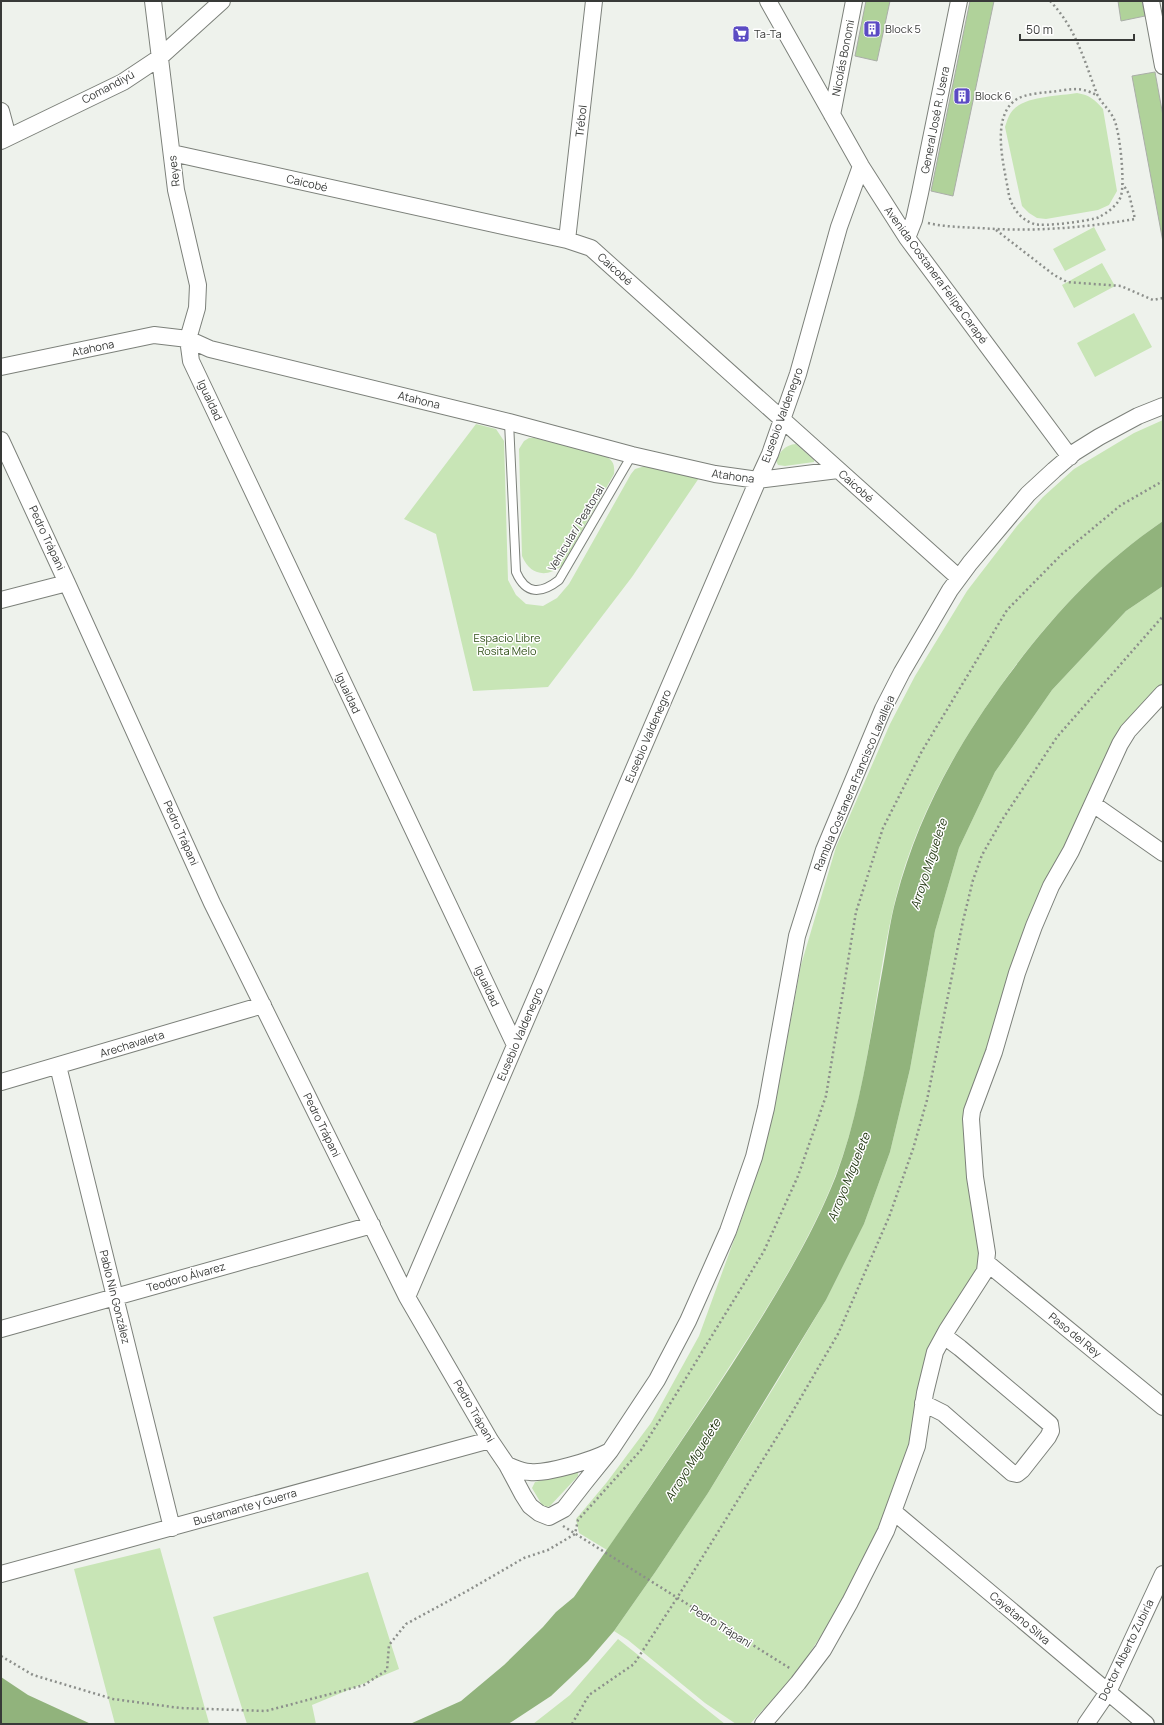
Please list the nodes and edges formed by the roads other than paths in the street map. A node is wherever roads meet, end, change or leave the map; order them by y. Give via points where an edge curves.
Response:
1 (153, 1) edge
2 (222, 1) edge
3 (594, 1) edge
4 (768, 1) edge
5 (854, 1) edge
6 (959, 1) edge
7 (1151, 1) edge
8 (159, 58) junction
9 (1163, 66) edge
10 (1, 111) edge
11 (832, 115) junction
12 (4, 139) edge
13 (172, 153) junction
14 (861, 166) junction
15 (907, 238) junction
16 (567, 240) junction
17 (188, 339) junction
18 (1, 367) edge
19 (1163, 406) edge
20 (782, 419) junction
21 (509, 422) junction
22 (1, 440) edge
23 (632, 455) junction
24 (1070, 457) junction
25 (838, 470) junction
26 (758, 480) junction
27 (959, 578) junction
28 (67, 583) junction
29 (1, 600) edge
30 (1163, 693) edge
31 (1093, 804) junction
32 (1163, 853) edge
33 (263, 1005) junction
34 (515, 1045) junction
35 (58, 1066) junction
36 (1, 1082) edge
37 (372, 1225) junction
38 (987, 1263) junction
39 (407, 1296) junction
40 (115, 1297) junction
41 (1, 1328) edge
42 (944, 1336) junction
43 (923, 1403) junction
44 (1163, 1407) edge
45 (490, 1440) junction
46 (610, 1451) junction
47 (507, 1464) junction
48 (894, 1512) junction
49 (549, 1517) joint
50 (172, 1528) junction
51 (1, 1574) edge
52 (1163, 1574) edge
53 (1108, 1692) junction
54 (763, 1724) edge
55 (1086, 1724) edge
56 (1146, 1724) edge

1 - 8 street, Reyes
2 - 8 street, Comandiyú
3 - 16 street, Trébol
4 - 11 street, Avenida Costanera Felipe Carapé
5 - 11 street, Nicolás Bonomi
6 - 15 street, General José R. Usera via 914,220
7 - 9 street
8 - 12 street, Comandiyú via 123,82
8 - 13 street, Reyes
10 - 12 street
11 - 14 street, Avenida Costanera Felipe Carapé
13 - 16 street, Caicobé
13 - 17 street, Reyes via 176,190 198,285 197,308
14 - 15 street, Avenida Costanera Felipe Carapé
14 - 20 street, Eusebio Valdenegro via 839,227 798,374
15 - 24 street, Avenida Costanera Felipe Carapé
16 - 20 street, Caicobé via 591,248
17 - 18 street, Atahona via 154,335
17 - 21 street, Atahona via 210,349
17 - 34 street, Igualdad via 191,361
19 - 24 street, Rambla Costanera Francisco Lavalleja via 1099,437
20 - 25 street, Caicobé
20 - 26 street, Eusebio Valdenegro
21 - 23 street, Atahona
21 - 23 lane, Vehicular/ Peatonal via 516,572 527,588 543,590 559,580
22 - 28 street, Pedro Trápani
23 - 26 street, Atahona via 715,474
24 - 27 street, Rambla Costanera Francisco Lavalleja via 1028,494
25 - 26 street, Atahona
25 - 27 street, Caicobé
26 - 34 street, Eusebio Valdenegro
27 - 46 street, Rambla Costanera Francisco Lavalleja via 902,672 883,709 824,850 796,936 760,1135 728,1231 688,1321 657,1380
28 - 29 street
28 - 33 street, Pedro Trápani via 212,904
30 - 31 street via 1128,731 1110,763
31 - 32 street
31 - 38 street via 1051,886 1034,926 994,1052 972,1111 975,1177
33 - 35 street, Arechavaleta
33 - 37 street, Pedro Trápani
34 - 39 street, Eusebio Valdenegro
35 - 36 street, Arechavaleta
35 - 40 street, Pablo Nin González
37 - 39 street, Pedro Trápani
37 - 40 street, Teodoro Álvarez
38 - 42 street via 985,1271
38 - 44 street, Paso del Rey
39 - 45 street, Pedro Trápani
40 - 41 street, Teodoro Álvarez
40 - 50 street, Pablo Nin González
42 - 43 street via 935,1352
42 - 43 street via 1050,1424 1051,1431 1022,1470 1017,1474 1012,1473 943,1413
43 - 48 street via 917,1446
45 - 47 street, Pedro Trápani
45 - 50 street, Bustamante y Guerra
46 - 47 street via 599,1457 532,1473
46 - 49 street, Rambla Costanera Francisco Lavalleja via 564,1509
47 - 49 street, Pedro Trápani via 530,1506
48 - 53 street, Cayetano Silva
48 - 54 street via 836,1629 802,1677
50 - 51 street, Bustamante y Guerra
52 - 53 street, Doctor Alberto Zubiría
53 - 55 street, Doctor Alberto Zubiría
53 - 56 street, Cayetano Silva

